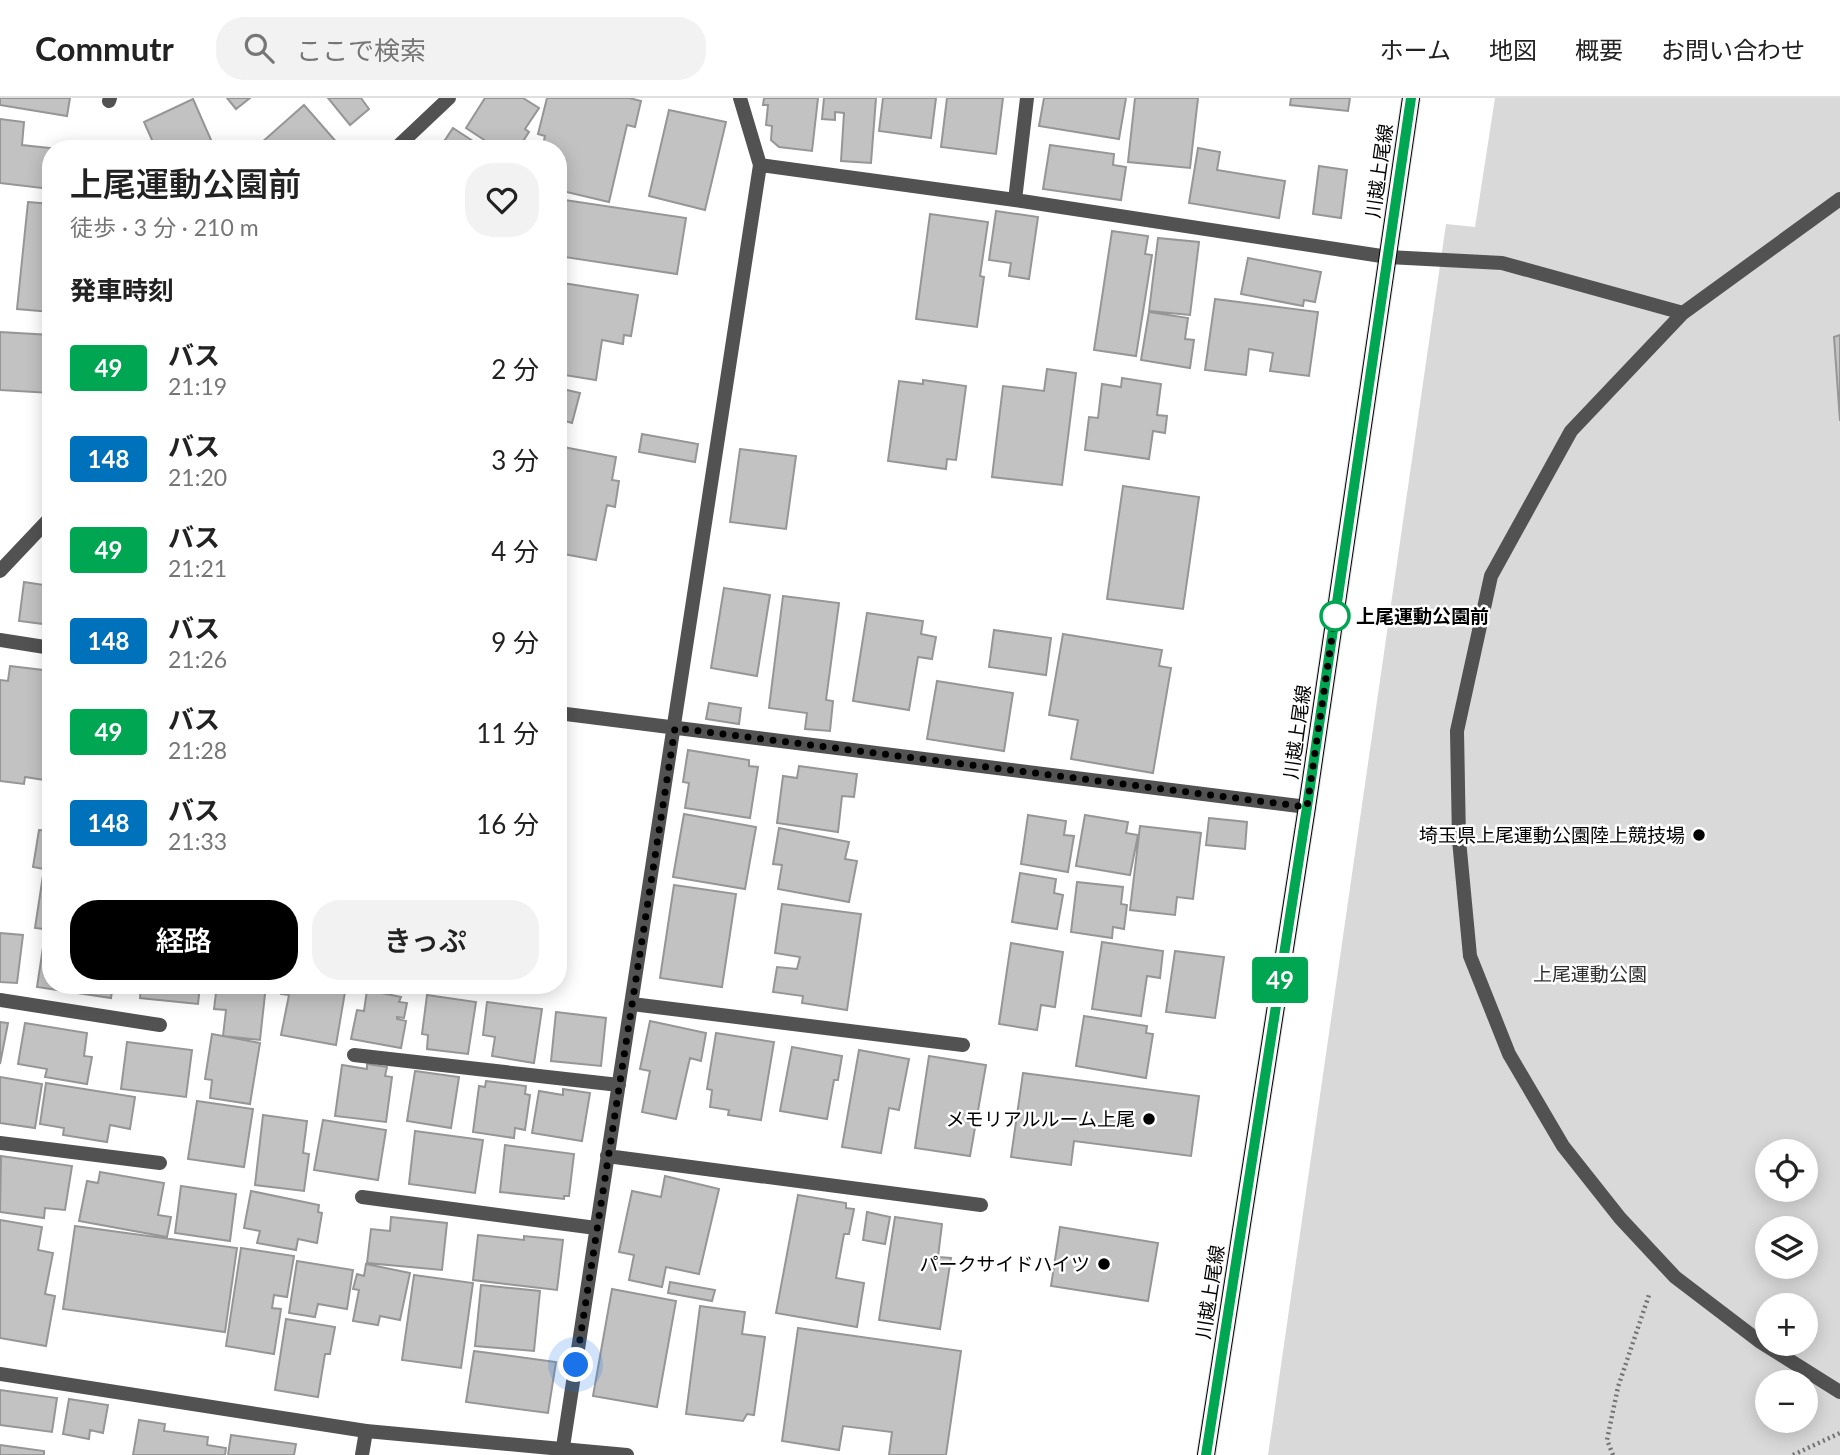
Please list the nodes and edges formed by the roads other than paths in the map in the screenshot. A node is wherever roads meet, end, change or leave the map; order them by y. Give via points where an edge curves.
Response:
1 (449, 98) edge
2 (740, 98) edge
3 (1027, 98) edge
4 (1411, 98) edge
5 (405, 140) edge
6 (760, 165) junction
7 (1840, 199) edge
8 (1015, 200) junction
9 (1388, 257) junction
10 (1683, 313) junction
11 (42, 527) edge
12 (0, 571) edge
13 (0, 640) edge
14 (42, 647) edge
15 (567, 714) edge
16 (675, 728) junction
17 (1307, 807) junction
18 (0, 1000) edge
19 (632, 1004) junction
20 (160, 1025) dead end
21 (963, 1045) dead end
22 (354, 1055) dead end
23 (619, 1085) junction
24 (0, 1143) edge
25 (607, 1156) junction
26 (160, 1163) dead end
27 (362, 1197) dead end
28 (981, 1205) dead end
29 (596, 1228) junction
30 (0, 1374) edge
31 (1840, 1392) edge
32 (366, 1431) junction
33 (563, 1447) junction
34 (362, 1455) edge
35 (627, 1455) edge
36 (1206, 1455) edge

1 - 5 street
2 - 6 street
3 - 8 street
4 - 9 main road, 川越上尾線
6 - 8 street
6 - 16 street
7 - 10 street
8 - 9 street
9 - 10 street via 1502,263
9 - 17 main road, 川越上尾線
10 - 31 street via 1571,431 1491,576 1457,731 1458,840 1470,956 1509,1054 1563,1146 1620,1218 1675,1277 1759,1341
11 - 12 street
13 - 14 street
15 - 16 street
16 - 17 street
16 - 19 street
17 - 36 main road, 川越上尾線
18 - 20 street
19 - 21 street
19 - 23 street
22 - 23 street
23 - 25 street
24 - 26 street
25 - 28 street
25 - 29 street
27 - 29 street
29 - 33 street
30 - 32 street
32 - 33 street
32 - 34 street
33 - 35 street

